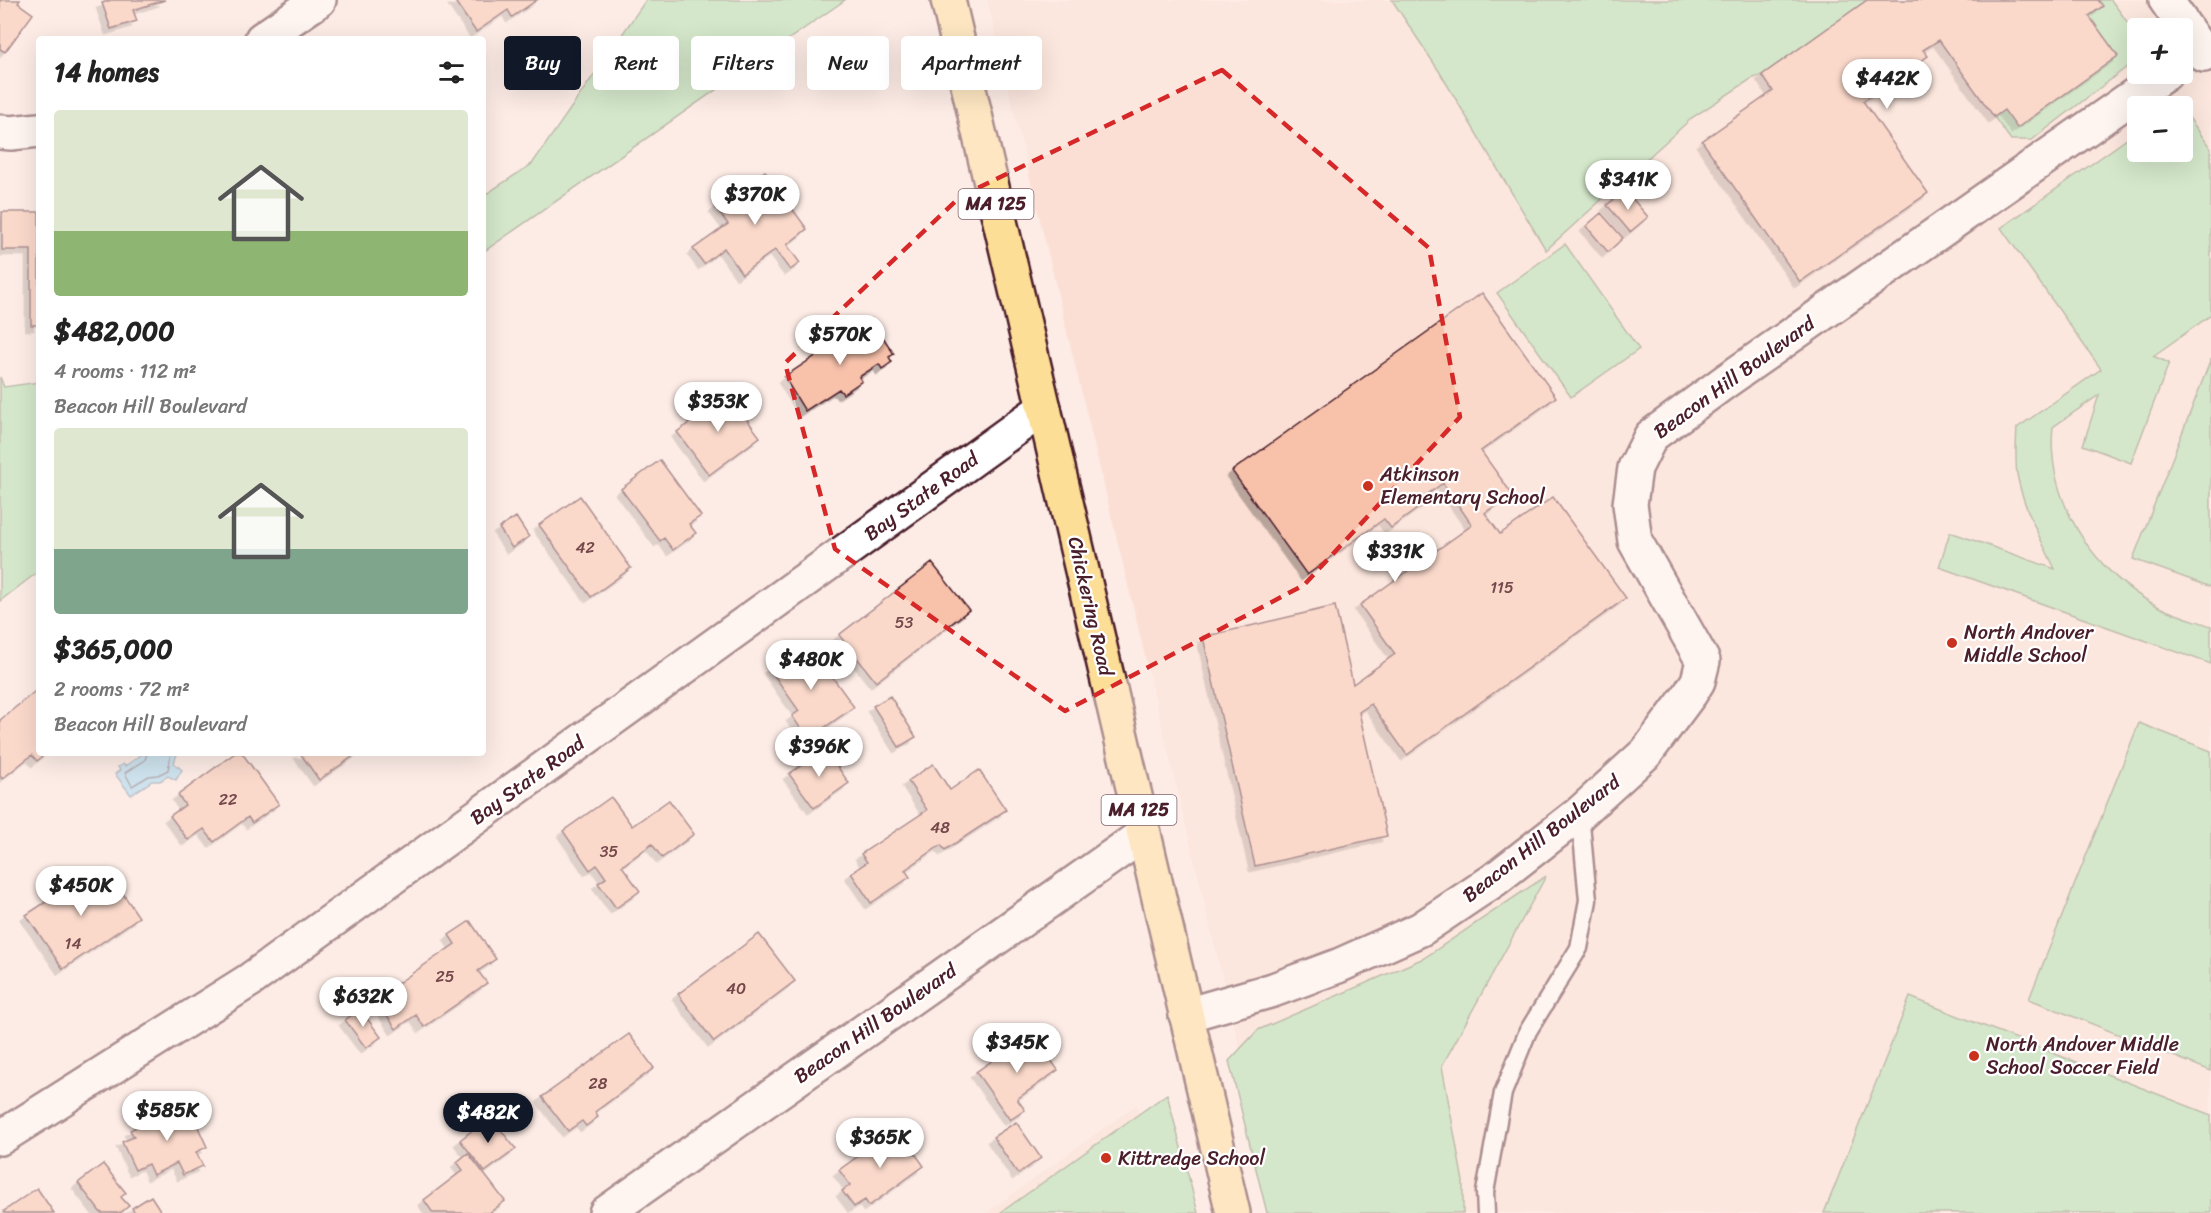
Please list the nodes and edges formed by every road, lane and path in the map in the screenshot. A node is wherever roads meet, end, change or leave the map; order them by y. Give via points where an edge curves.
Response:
1 (319, 0) edge
2 (948, 0) edge
3 (2166, 0) edge
4 (266, 36) edge
5 (2199, 57) edge
6 (2151, 84) edge
7 (36, 130) edge
8 (0, 132) edge
9 (1044, 408) junction
10 (1580, 813) junction
11 (1144, 834) junction
12 (1186, 1015) junction
13 (0, 1138) edge
14 (606, 1213) edge
15 (1233, 1213) edge
16 (1486, 1213) edge

1 - 4 street
2 - 9 main road, Chickering Road / MA 125
3 - 5 street
6 - 10 street, Beacon Hill Boulevard via 1651,436 1635,468 1630,504 1635,541 1703,661 1698,681 1646,753
7 - 8 street
9 - 11 main road, Chickering Road / MA 125
9 - 13 street, Bay State Road via 250,980
10 - 12 street, Beacon Hill Boulevard via 1494,880 1421,929 1273,990
10 - 16 lane via 1588,900 1579,948 1528,1031 1503,1093 1485,1192
11 - 12 main road, Chickering Road / MA 125
11 - 14 street, Beacon Hill Boulevard
12 - 15 main road, Chickering Road / MA 125

